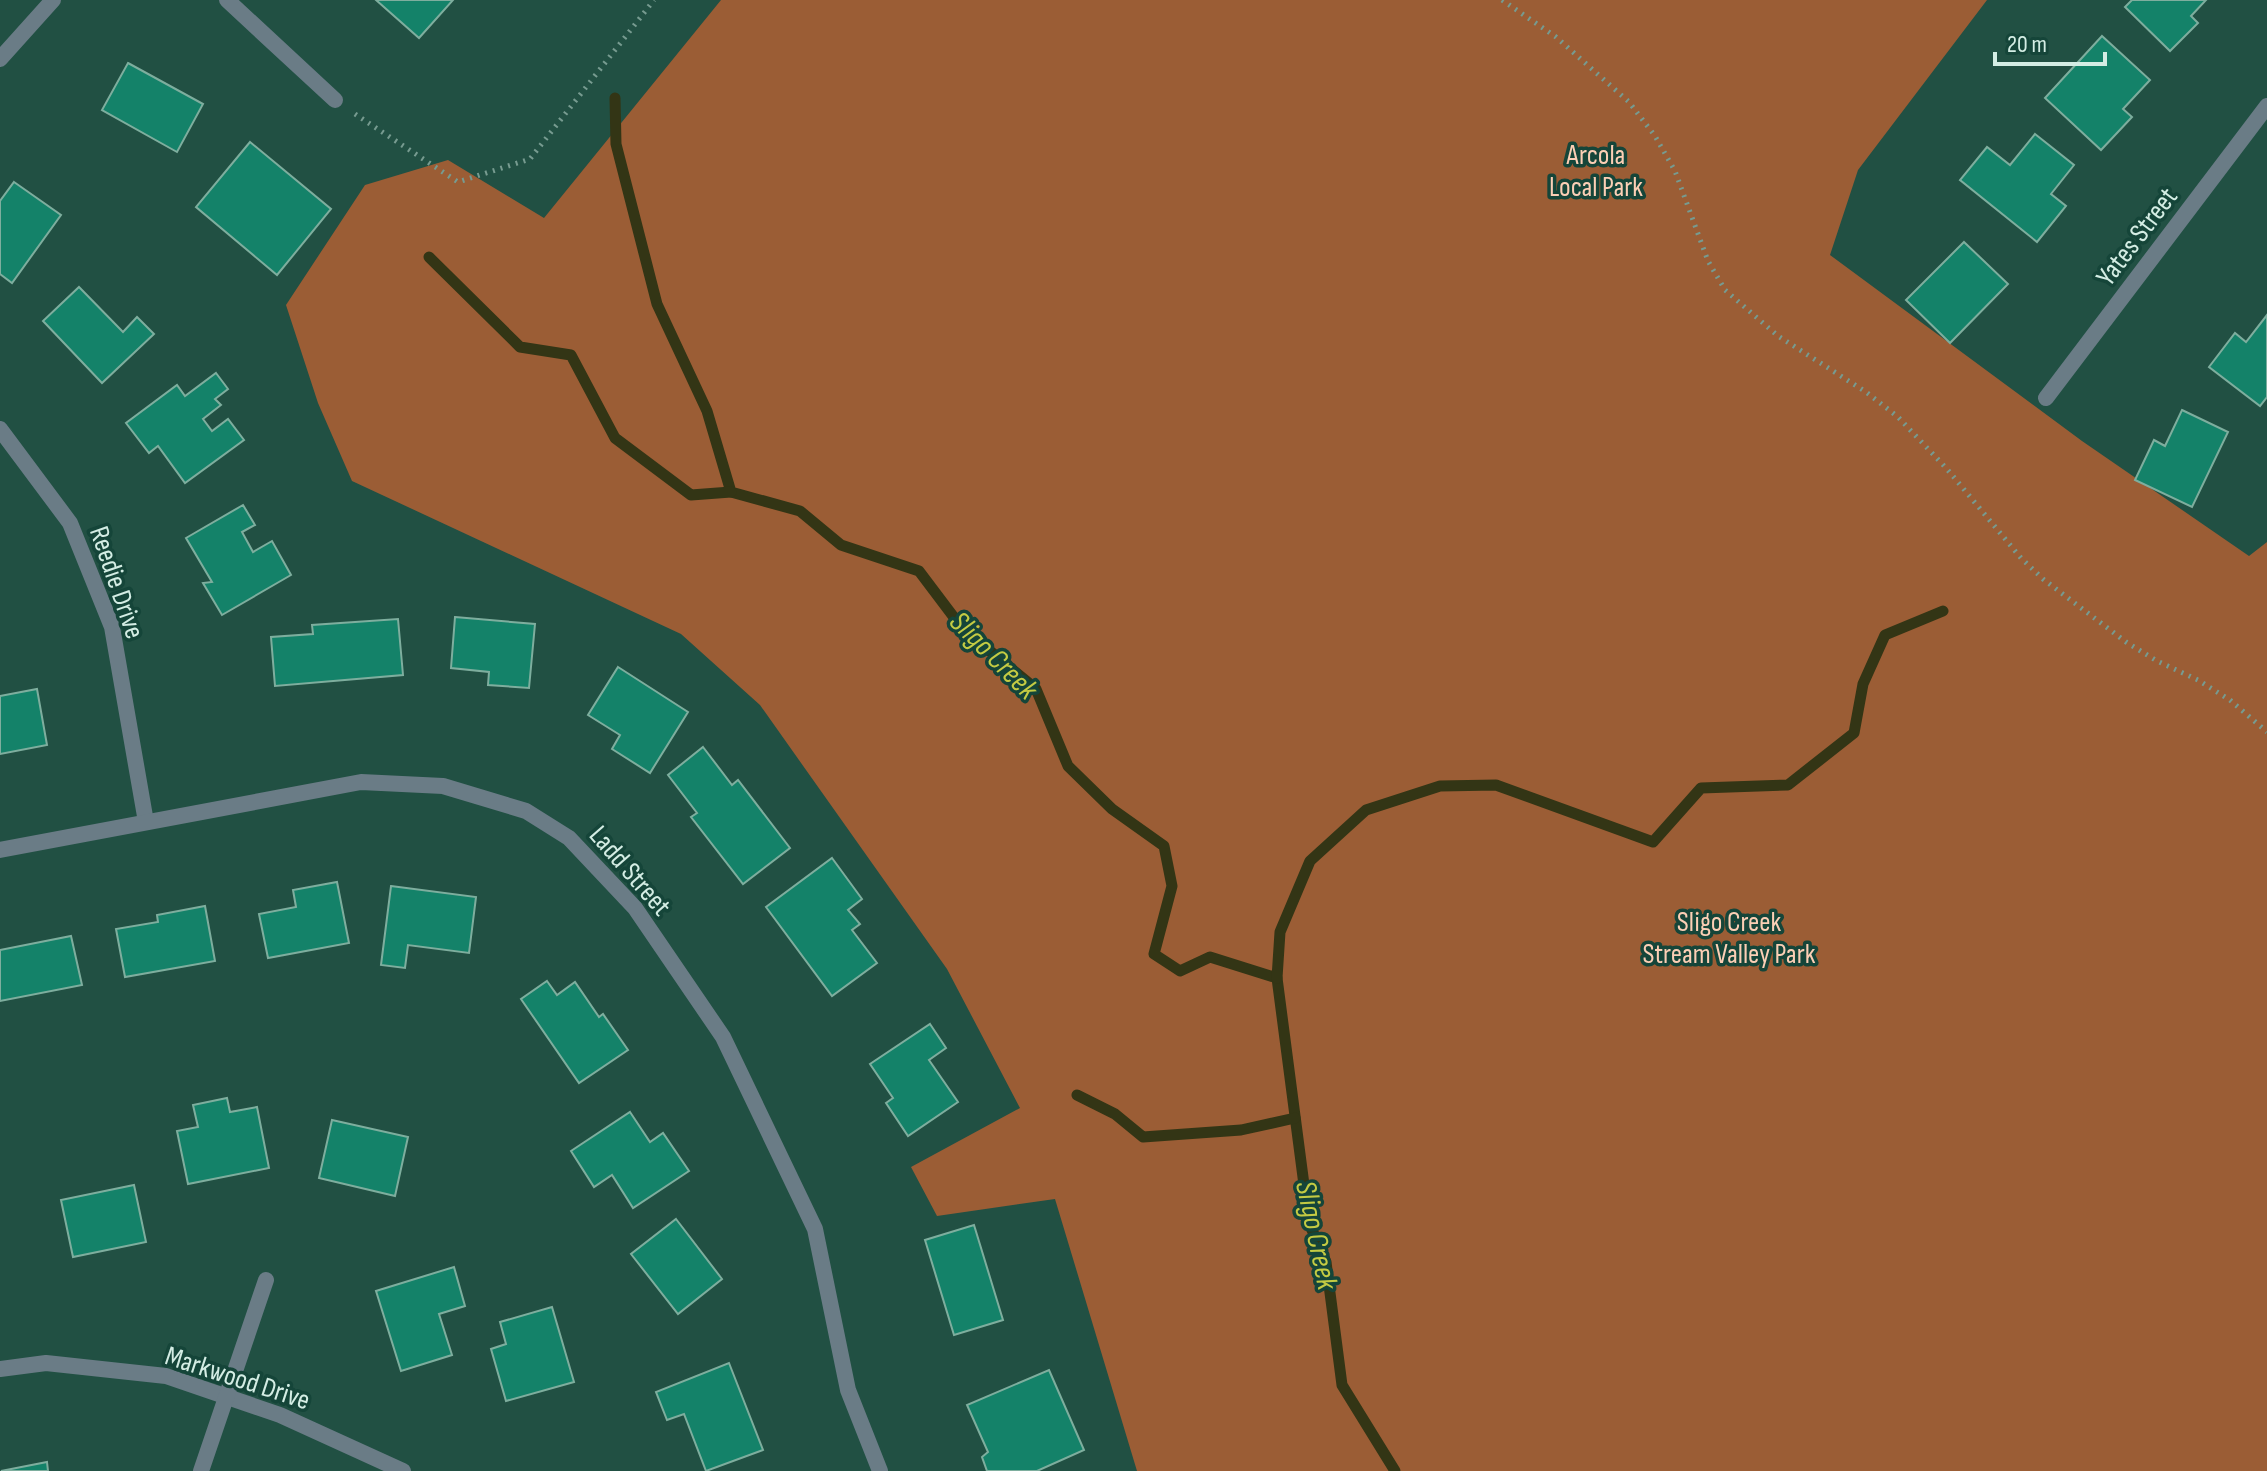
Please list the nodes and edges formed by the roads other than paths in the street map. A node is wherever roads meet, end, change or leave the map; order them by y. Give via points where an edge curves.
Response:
1 (53, 0) edge
2 (227, 0) edge
3 (0, 59) edge
4 (335, 100) road end
5 (2267, 106) edge
6 (2046, 398) dead end
7 (0, 429) edge
8 (146, 822) junction
9 (0, 850) edge
10 (266, 1280) dead end
11 (0, 1369) edge
12 (225, 1396) junction
13 (201, 1471) edge
14 (403, 1471) edge
15 (880, 1471) edge

1 - 3 street
2 - 4 street
5 - 6 street, Yates Street
7 - 8 street, Reedie Drive via 70,523 112,627
8 - 9 street, Ladd Street
8 - 15 street, Ladd Street via 361,782 443,786 526,811 569,838 635,908 723,1037 815,1229 848,1390
10 - 12 street
11 - 12 street, Markwood Drive via 46,1363 166,1376
12 - 13 street
12 - 14 street, Markwood Drive via 288,1418

